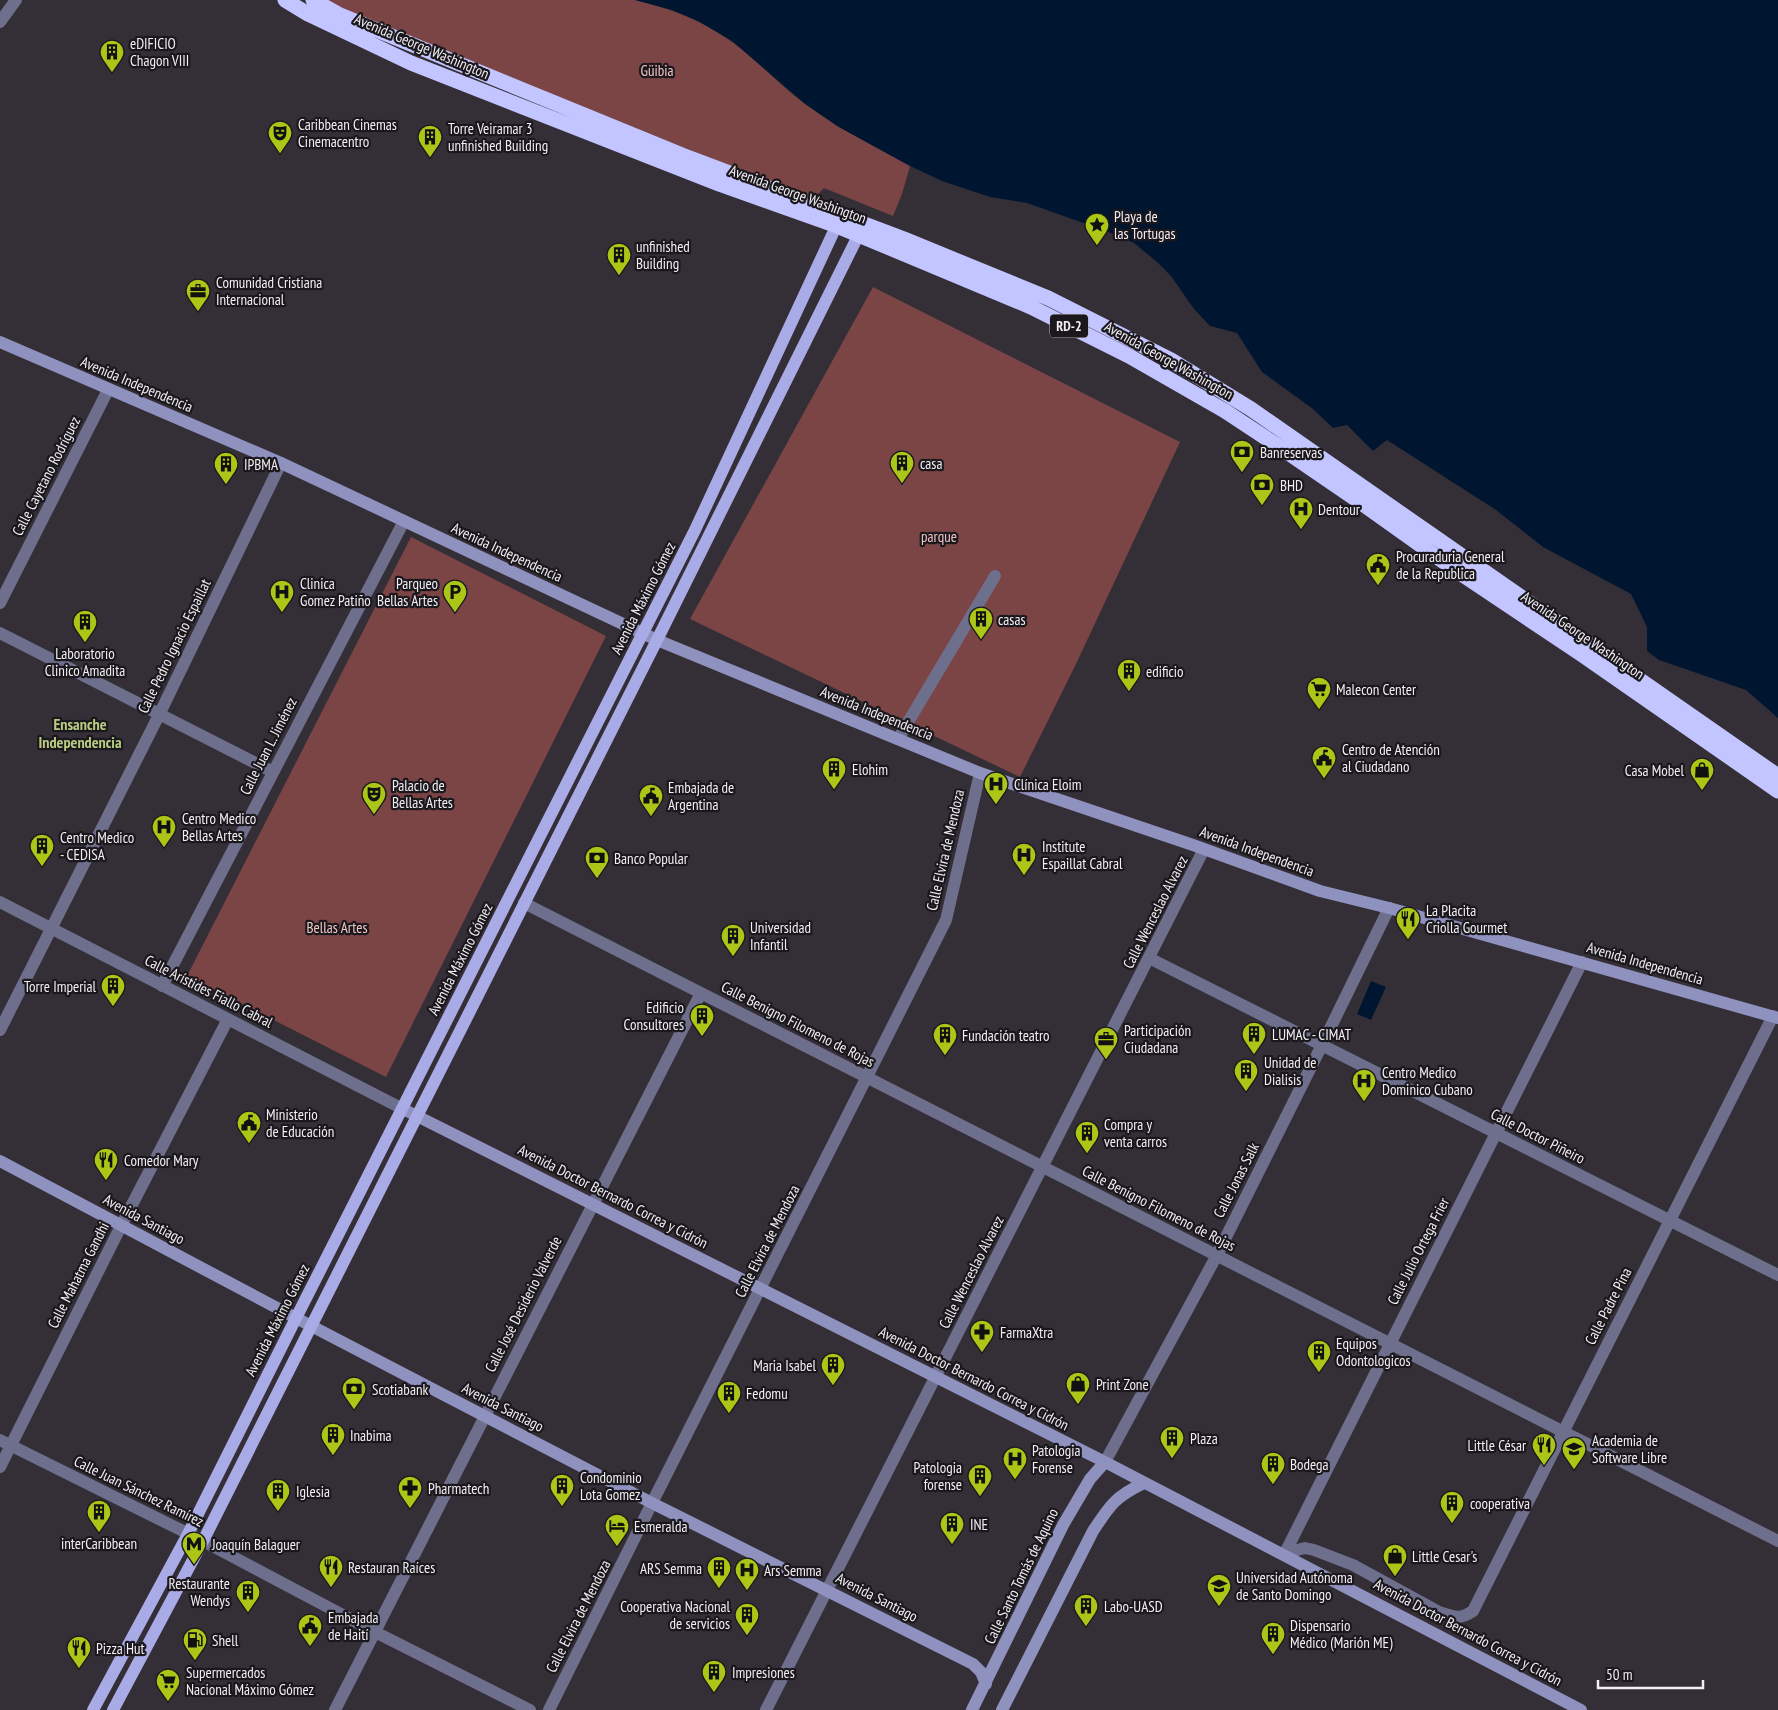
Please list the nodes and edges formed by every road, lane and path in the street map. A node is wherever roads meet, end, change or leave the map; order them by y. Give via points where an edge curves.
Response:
1 (16, 0) edge
2 (285, 0) edge
3 (313, 0) edge
4 (0, 22) edge
5 (839, 221) junction
6 (861, 229) junction
7 (0, 342) edge
8 (108, 390) junction
9 (281, 463) junction
10 (404, 521) junction
11 (995, 576) dead end
12 (0, 603) edge
13 (0, 633) edge
14 (643, 634) junction
15 (657, 640) junction
16 (159, 715) junction
17 (898, 739) junction
18 (273, 772) junction
19 (980, 773) junction
20 (1778, 776) edge
21 (1778, 791) edge
22 (1204, 850) junction
23 (0, 902) edge
24 (524, 903) junction
25 (1389, 908) junction
26 (51, 929) junction
27 (1149, 958) junction
28 (1582, 962) junction
29 (162, 986) junction
30 (701, 993) junction
31 (1775, 1017) edge
32 (228, 1019) junction
33 (0, 1030) edge
34 (1322, 1045) junction
35 (867, 1078) junction
36 (403, 1109) junction
37 (417, 1116) junction
38 (1496, 1133) junction
39 (0, 1161) edge
40 (1043, 1167) junction
41 (593, 1204) junction
42 (1669, 1220) junction
43 (121, 1226) junction
44 (1216, 1255) junction
45 (1778, 1275) edge
46 (761, 1289) junction
47 (296, 1318) junction
48 (311, 1325) junction
49 (1390, 1344) junction
50 (936, 1377) junction
51 (484, 1416) junction
52 (1562, 1431) junction
53 (6, 1443) edge
54 (1105, 1462) junction
55 (0, 1467) edge
56 (1144, 1483) junction
57 (652, 1503) junction
58 (188, 1534) junction
59 (203, 1541) junction
60 (1778, 1541) edge
61 (1286, 1556) junction
62 (827, 1590) junction
63 (375, 1632) junction
64 (986, 1684) junction
65 (93, 1710) edge
66 (113, 1710) edge
67 (335, 1710) edge
68 (530, 1710) edge
69 (549, 1710) edge
70 (766, 1710) edge
71 (972, 1710) edge
72 (1002, 1710) edge
73 (1581, 1710) edge

1 - 4 street
2 - 5 highway, Avenida George Washington / RD-2 via 411,63 719,184
3 - 5 highway, Avenida George Washington / RD-2 via 340,15
5 - 6 highway, Avenida George Washington / RD-2
5 - 14 main road, Avenida Máximo Gómez
6 - 15 main road, Avenida Máximo Gómez
6 - 20 highway, Avenida George Washington / RD-2 via 1048,298 1171,360 1259,415
6 - 21 highway, Avenida George Washington / RD-2 via 1031,307 1129,356 1225,411
7 - 8 main road, Avenida Independencia
8 - 9 main road, Avenida Independencia
8 - 12 street, Calle Cayetano Rodríguez
9 - 10 main road, Avenida Independencia
9 - 16 street, Calle Pedro Ignacio Espaillat
10 - 14 main road, Avenida Independencia
10 - 18 street, Calle Juan L. Jiménez
11 - 17 street
13 - 16 street
14 - 15 main road, Avenida Independencia
14 - 36 main road, Avenida Máximo Gómez
15 - 17 main road, Avenida Independencia
15 - 24 main road, Avenida Máximo Gómez
16 - 18 street
16 - 26 street, Calle Pedro Ignacio Espaillat
17 - 19 main road, Avenida Independencia
18 - 29 street, Calle Juan L. Jiménez
19 - 22 main road, Avenida Independencia
19 - 35 street, Calle Elvira de Mendoza via 946,920
22 - 25 main road, Avenida Independencia via 1320,891
22 - 27 street, Calle Wenceslao Alvarez
23 - 26 street, Calle Arístides Fiallo Cabral
24 - 30 street, Calle Benigno Filomeno de Rojas
24 - 37 main road, Avenida Máximo Gómez
25 - 28 main road, Avenida Independencia
25 - 34 street, Calle Jonas Salk
26 - 29 street, Calle Arístides Fiallo Cabral
26 - 33 street, Calle Pedro Ignacio Espaillat
27 - 34 street, Calle Doctor Piñeiro
27 - 40 street, Calle Wenceslao Alvarez
28 - 31 main road, Avenida Independencia
28 - 38 street, Calle Julio Ortega Frier
29 - 32 street, Calle Arístides Fiallo Cabral
30 - 35 street, Calle Benigno Filomeno de Rojas
30 - 41 street, Calle José Desiderio Valverde
31 - 42 street, Calle Padre Pina
32 - 36 street, Calle Arístides Fiallo Cabral
32 - 43 street, Calle Mahatma Gandhi
34 - 38 street, Calle Doctor Piñeiro
34 - 44 street, Calle Jonas Salk
35 - 40 street, Calle Benigno Filomeno de Rojas
35 - 46 street, Calle Elvira de Mendoza
36 - 37 main road, Avenida Doctor Bernardo Correa y Cidrón
36 - 47 main road, Avenida Máximo Gómez
37 - 41 main road, Avenida Doctor Bernardo Correa y Cidrón
37 - 48 main road, Avenida Máximo Gómez
38 - 42 street, Calle Doctor Piñeiro
38 - 49 street, Calle Julio Ortega Frier
39 - 43 main road, Avenida Santiago
40 - 44 street, Calle Benigno Filomeno de Rojas
40 - 50 street, Calle Wenceslao Alvarez
41 - 46 main road, Avenida Doctor Bernardo Correa y Cidrón
41 - 51 street, Calle José Desiderio Valverde
42 - 45 street, Calle Doctor Piñeiro
42 - 52 street, Calle Padre Pina
43 - 47 main road, Avenida Santiago
43 - 53 street, Calle Mahatma Gandhi
44 - 49 street, Calle Benigno Filomeno de Rojas
44 - 54 street, Calle Jonas Salk
46 - 50 main road, Avenida Doctor Bernardo Correa y Cidrón
46 - 57 street, Calle Elvira de Mendoza
47 - 48 main road, Avenida Santiago
47 - 58 main road, Avenida Máximo Gómez
48 - 51 main road, Avenida Santiago
48 - 59 main road, Avenida Máximo Gómez
49 - 52 street, Calle Benigno Filomeno de Rojas
49 - 61 street, Calle Julio Ortega Frier
50 - 54 main road, Avenida Doctor Bernardo Correa y Cidrón
50 - 62 street, Calle Wenceslao Alvarez
51 - 57 main road, Avenida Santiago
51 - 63 street, Calle José Desiderio Valverde
52 - 60 street, Calle Benigno Filomeno de Rojas
52 - 61 street, Calle Padre Pina via 1473,1611 1464,1617 1440,1612 1353,1565 1314,1550 1305,1548
53 - 55 street, Calle Mahatma Gandhi
53 - 58 street, Calle Juan Sánchez Ramírez
54 - 56 main road, Avenida Doctor Bernardo Correa y Cidrón
54 - 64 main road, Calle Santo Tomás de Aquino via 1090,1479 1063,1525
56 - 61 main road, Avenida Doctor Bernardo Correa y Cidrón
56 - 72 main road via 1126,1491 1110,1505 1093,1531
57 - 62 main road, Avenida Santiago
57 - 69 street, Calle Elvira de Mendoza
58 - 59 street, Calle Juan Sánchez Ramírez
58 - 65 main road, Avenida Máximo Gómez
59 - 63 street, Calle Juan Sánchez Ramírez
59 - 66 main road, Avenida Máximo Gómez
61 - 73 main road, Avenida Doctor Bernardo Correa y Cidrón
62 - 64 main road, Avenida Santiago via 973,1664
62 - 70 street, Calle Wenceslao Alvarez
63 - 67 street, Calle José Desiderio Valverde
63 - 68 street, Calle Juan Sánchez Ramírez
64 - 71 main road, Calle Santo Tomás de Aquino

